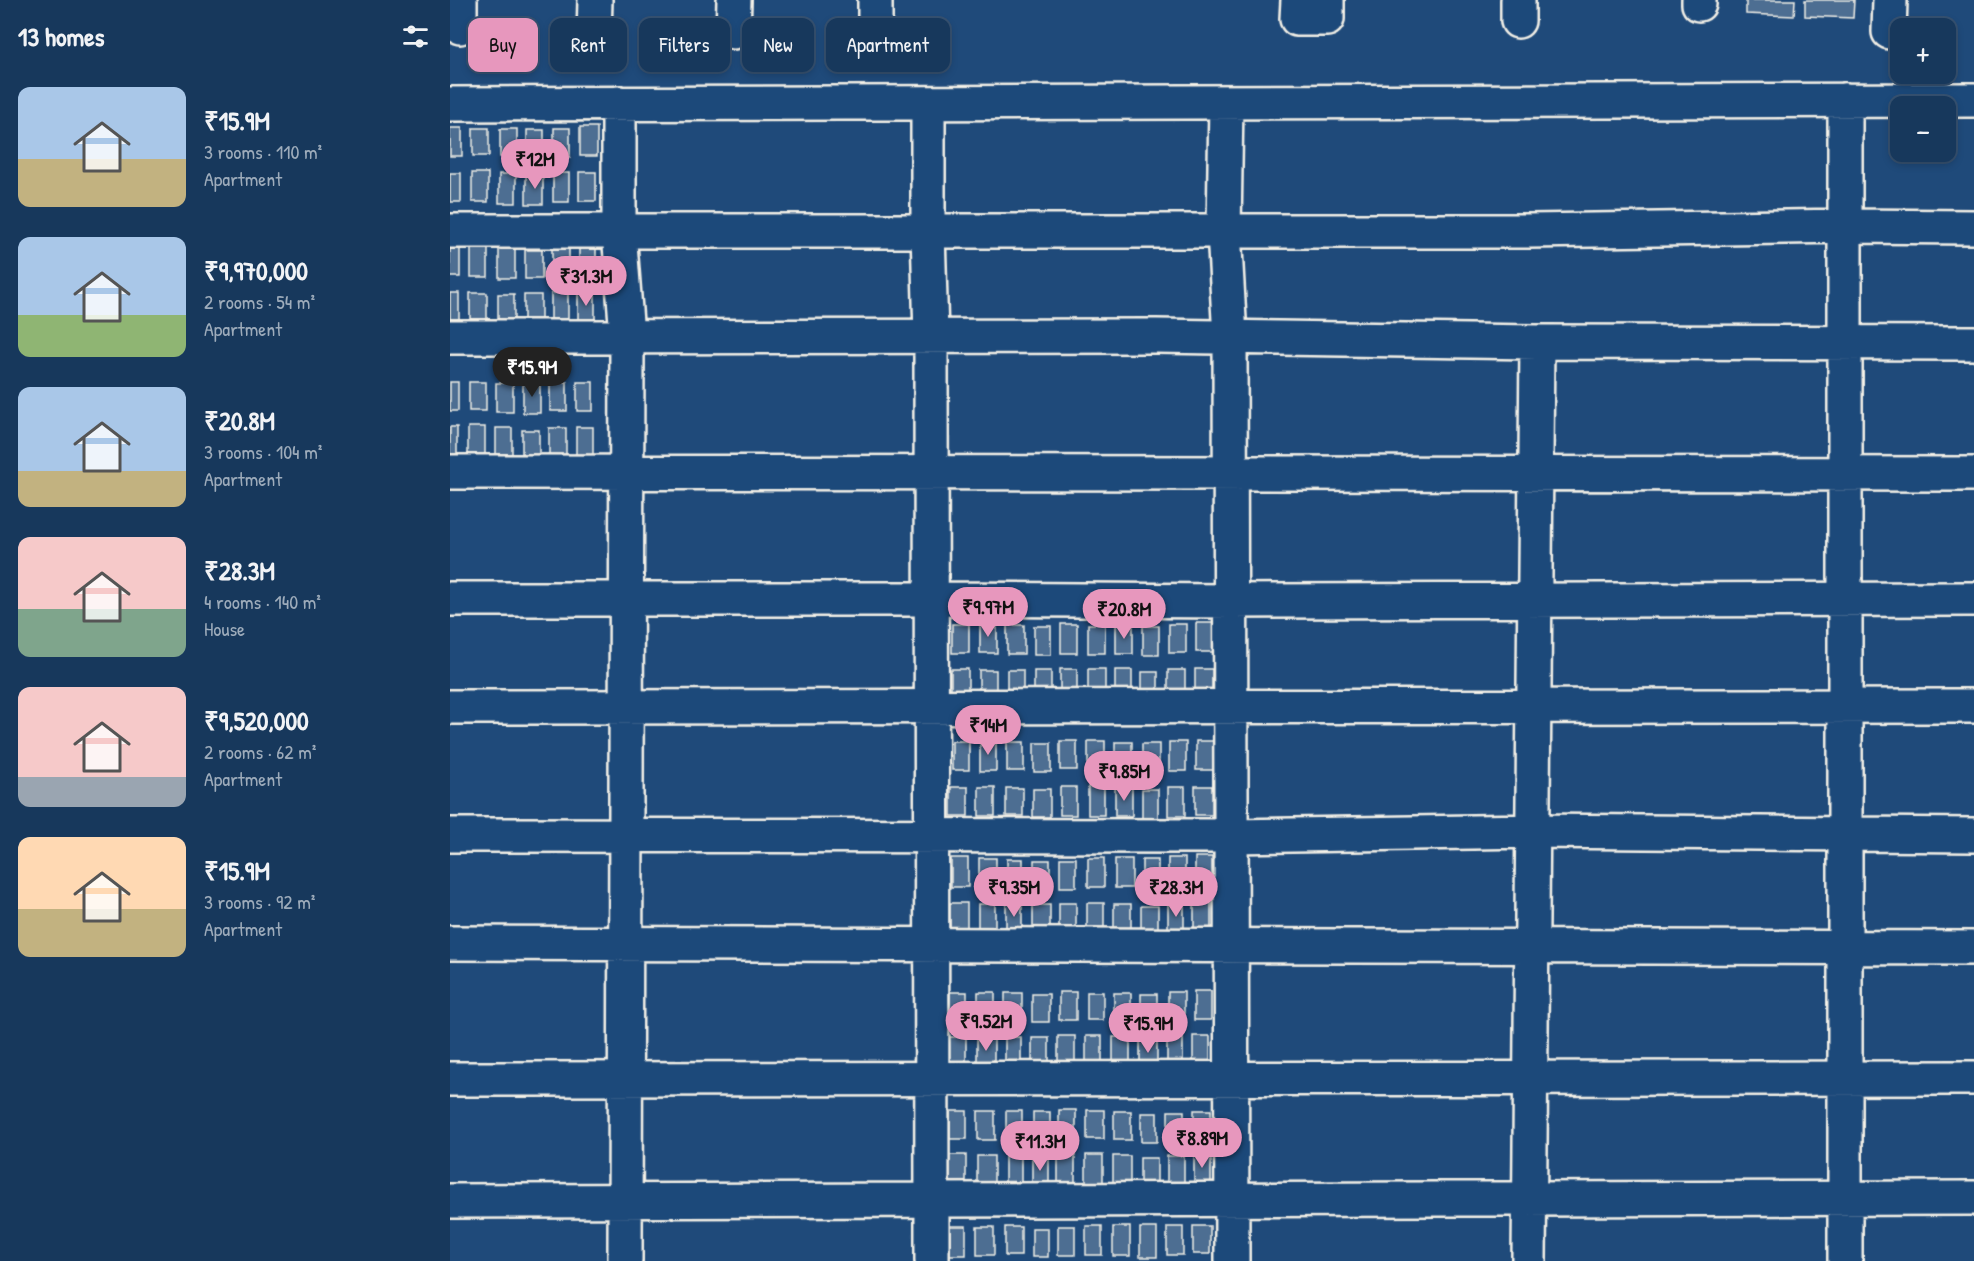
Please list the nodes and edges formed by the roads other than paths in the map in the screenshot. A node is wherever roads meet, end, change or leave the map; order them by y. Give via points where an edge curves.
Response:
1 (595, 0) edge
2 (734, 0) edge
3 (875, 0) edge
4 (1298, 0) edge
5 (1327, 0) edge
6 (1890, 0) edge
7 (594, 18) edge
8 (875, 18) edge
9 (733, 32) dead end
10 (1889, 32) dead end
11 (1845, 100) junction
12 (1974, 100) edge
13 (1226, 102) junction
14 (619, 103) junction
15 (928, 103) junction
16 (450, 104) edge
17 (1845, 226) junction
18 (1974, 227) edge
19 (450, 231) edge
20 (619, 231) junction
21 (928, 231) junction
22 (1224, 231) junction
23 (627, 336) junction
24 (931, 336) junction
25 (450, 337) edge
26 (1230, 337) junction
27 (1537, 342) junction
28 (1845, 342) junction
29 (1974, 343) edge
30 (450, 472) edge
31 (626, 472) junction
32 (931, 472) junction
33 (1230, 473) junction
34 (1536, 473) junction
35 (1845, 474) junction
36 (1974, 474) edge
37 (450, 599) edge
38 (626, 599) junction
39 (932, 599) junction
40 (1535, 599) junction
41 (1845, 599) junction
42 (1974, 599) edge
43 (1230, 601) junction
44 (626, 706) junction
45 (932, 706) junction
46 (1231, 706) junction
47 (1534, 706) junction
48 (1845, 706) junction
49 (1974, 706) edge
50 (450, 707) edge
51 (1532, 831) junction
52 (1845, 834) junction
53 (450, 835) edge
54 (1974, 835) edge
55 (626, 836) junction
56 (932, 836) junction
57 (1231, 836) junction
58 (450, 944) edge
59 (625, 944) junction
60 (932, 945) junction
61 (1232, 946) junction
62 (1531, 947) junction
63 (1845, 948) junction
64 (1974, 948) edge
65 (1232, 1078) junction
66 (1530, 1078) junction
67 (1845, 1078) junction
68 (1974, 1078) edge
69 (450, 1079) edge
70 (625, 1079) junction
71 (933, 1079) junction
72 (1974, 1198) edge
73 (1530, 1199) junction
74 (1845, 1199) junction
75 (933, 1200) junction
76 (1232, 1200) junction
77 (450, 1201) edge
78 (626, 1201) junction
79 (625, 1261) edge
80 (932, 1261) edge
81 (1233, 1261) edge
82 (1529, 1261) edge
83 (1845, 1261) edge

1 - 7 street
2 - 9 street
3 - 8 street
4 - 5 street via 1297,19 1327,19
6 - 10 street
11 - 12 street
11 - 13 street
11 - 17 street
13 - 15 street
13 - 22 street
14 - 15 street
14 - 16 street
14 - 20 street
15 - 21 street
17 - 18 street
17 - 22 street
17 - 28 street
19 - 20 street
20 - 21 street
20 - 23 street
21 - 22 street
21 - 24 street
22 - 26 street
23 - 24 street
23 - 25 street
23 - 31 street
24 - 26 street
24 - 32 street
26 - 27 street
26 - 33 street
27 - 28 street
27 - 34 street
28 - 29 street
28 - 35 street
30 - 31 street
31 - 32 street
31 - 38 street
32 - 33 street
32 - 39 street
33 - 34 street
33 - 43 street
34 - 35 street
34 - 40 street
35 - 36 street
35 - 41 street
37 - 38 street
38 - 39 street
38 - 44 street
39 - 43 street
39 - 45 street
40 - 41 street
40 - 43 street
40 - 47 street
41 - 42 street
41 - 48 street
43 - 46 street
44 - 45 street
44 - 50 street
44 - 55 street
45 - 46 street
45 - 56 street
46 - 47 street
46 - 57 street
47 - 48 street
47 - 51 street
48 - 49 street
48 - 52 street
51 - 52 street
51 - 57 street
51 - 62 street
52 - 54 street
52 - 63 street
53 - 55 street
55 - 56 street
55 - 59 street
56 - 57 street
56 - 60 street
57 - 61 street
58 - 59 street
59 - 60 street
59 - 70 street
60 - 61 street
60 - 71 street
61 - 62 street
61 - 65 street
62 - 63 street
62 - 66 street
63 - 64 street
63 - 67 street
65 - 66 street
65 - 71 street
65 - 76 street
66 - 67 street
66 - 73 street
67 - 68 street
67 - 74 street
69 - 70 street
70 - 71 street
70 - 78 street
71 - 75 street
72 - 74 street
73 - 74 street
73 - 76 street
73 - 82 street
74 - 83 street
75 - 76 street
75 - 78 street
75 - 80 street
76 - 81 street
77 - 78 street
78 - 79 street

